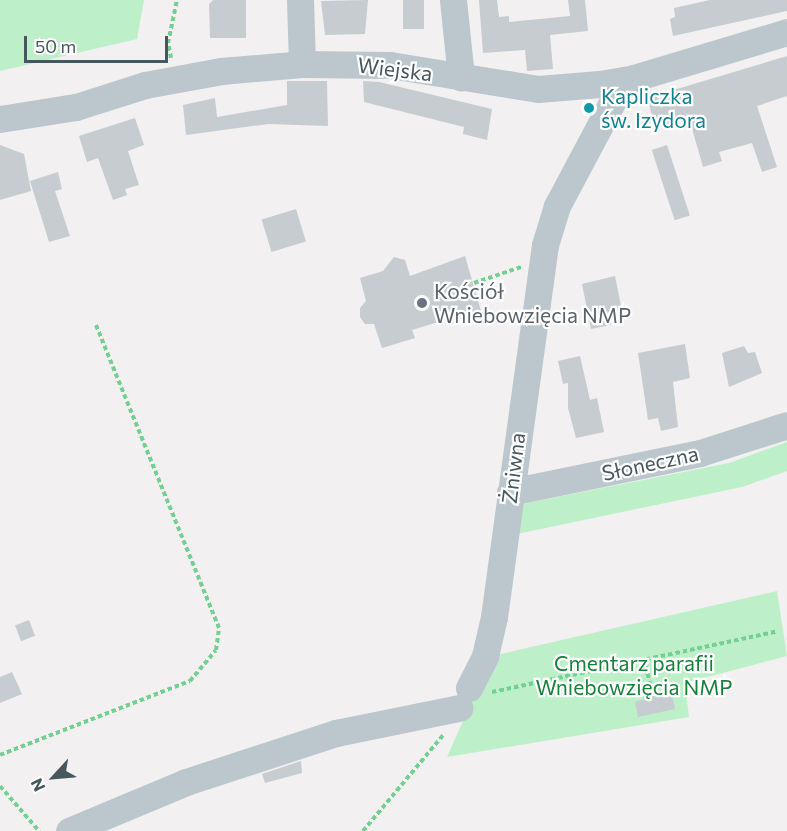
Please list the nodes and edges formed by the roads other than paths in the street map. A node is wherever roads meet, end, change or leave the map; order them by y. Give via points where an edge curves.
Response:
1 (300, 0) edge
2 (453, 0) edge
3 (787, 32) edge
4 (302, 64) junction
5 (461, 78) junction
6 (616, 82) junction
7 (0, 119) edge
8 (787, 425) edge
9 (510, 492) junction
10 (69, 831) edge

1 - 4 street
2 - 5 street
3 - 6 street, Wiejska
4 - 5 street, Wiejska via 390,65
4 - 7 street, Wiejska via 174,80 122,90 76,106
5 - 6 street, Wiejska via 538,89
6 - 9 street, Żniwna via 616,95 557,206 545,244
8 - 9 street, Słoneczna via 700,453
9 - 10 street, Żniwna via 494,617 485,656 464,698 186,782

